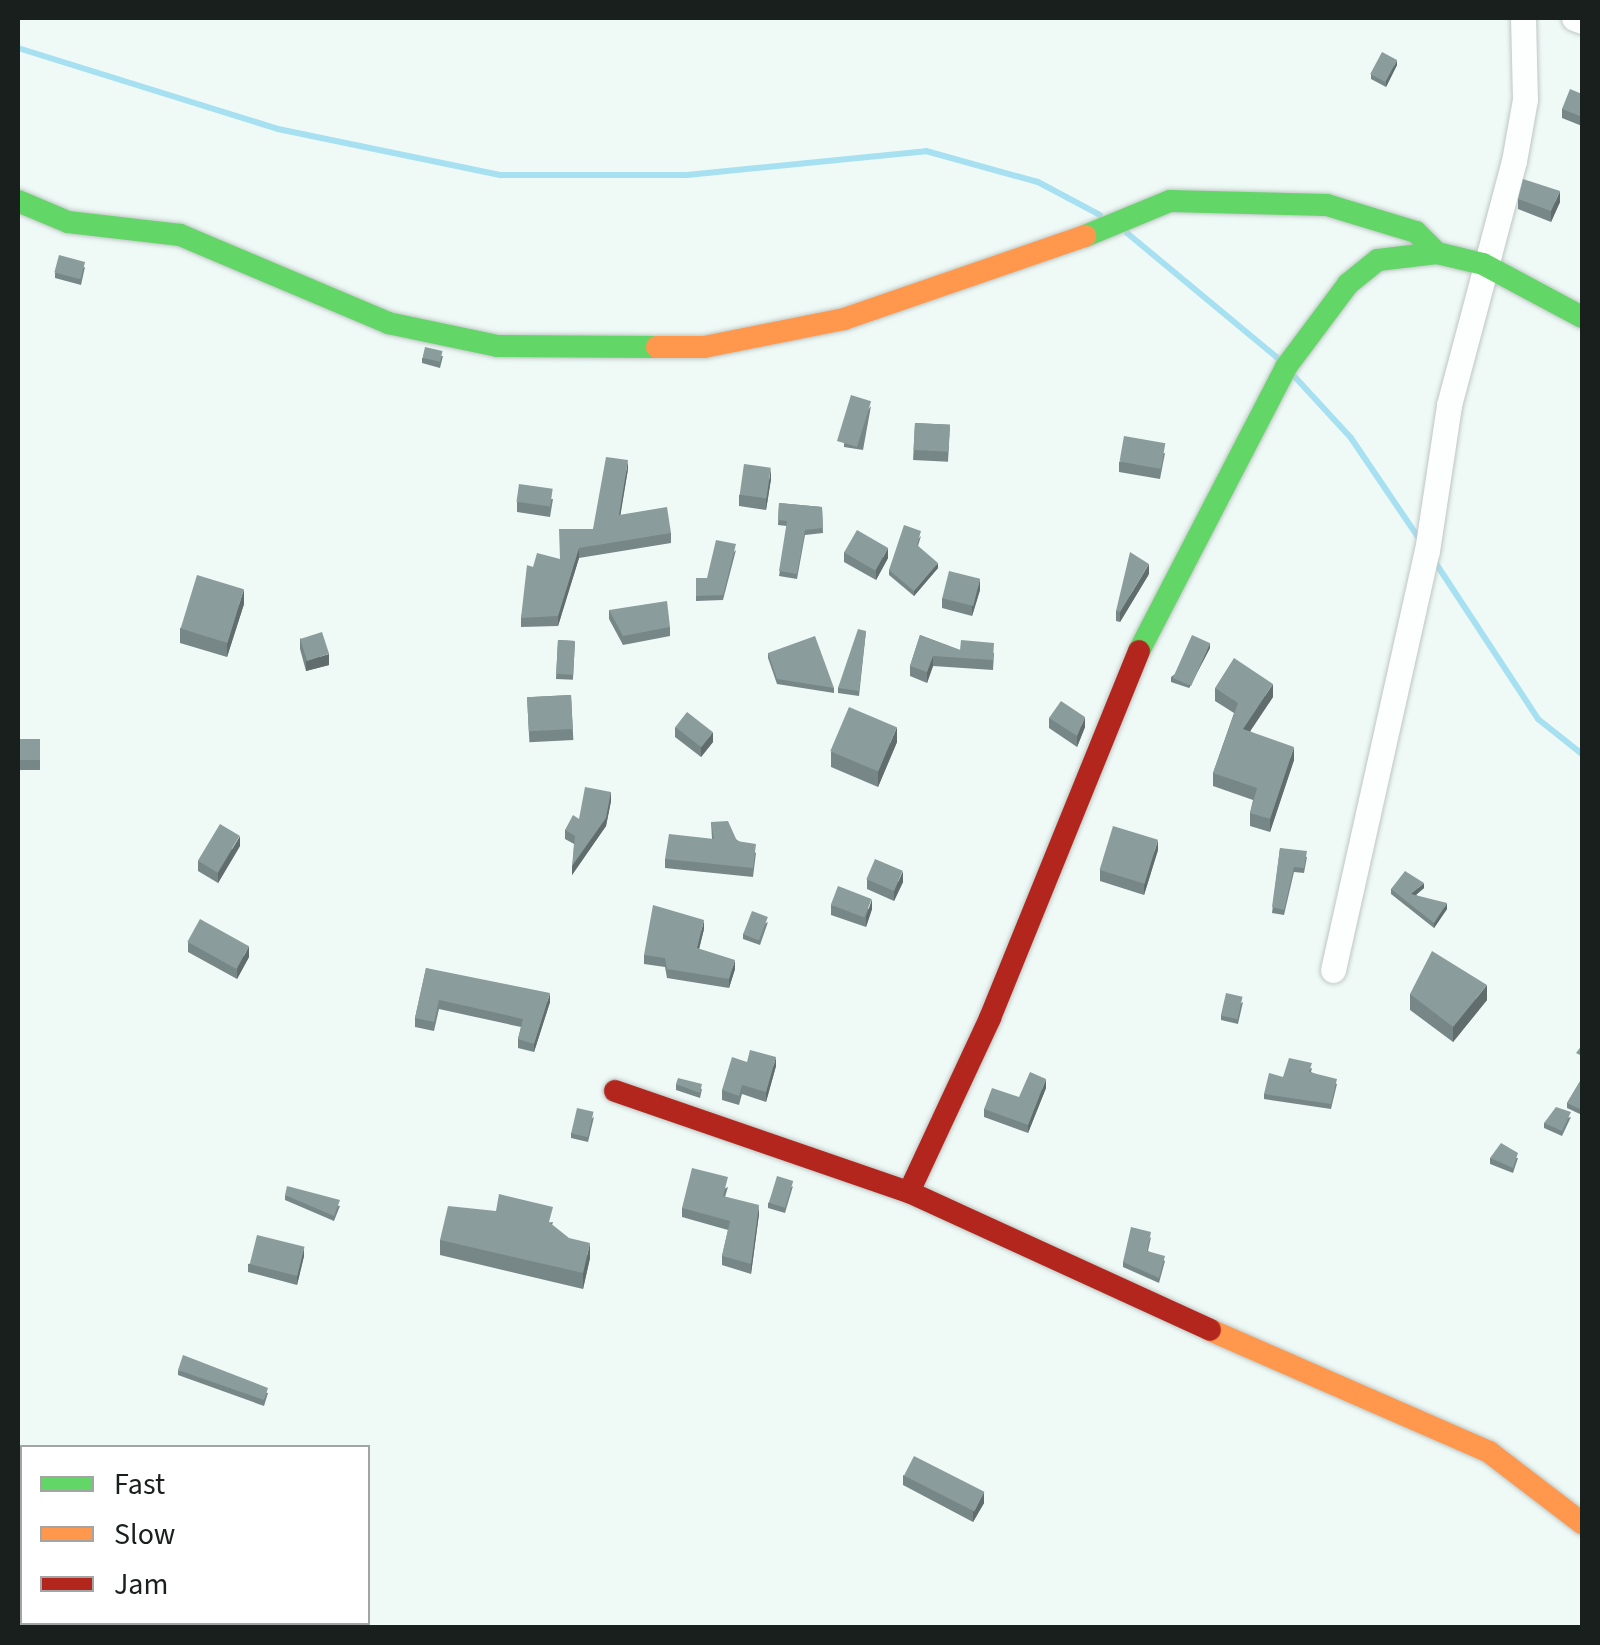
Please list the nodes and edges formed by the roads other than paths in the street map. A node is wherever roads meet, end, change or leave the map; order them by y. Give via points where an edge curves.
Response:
1 (1523, 18) edge
2 (1574, 18) edge
3 (1582, 21) edge
4 (18, 201) edge
5 (1437, 254) junction
6 (1483, 264) junction
7 (1582, 318) edge
8 (1333, 970) dead end
9 (615, 1092) dead end
10 (909, 1192) junction
11 (1582, 1523) edge

1 - 6 street via 1525,99
2 - 3 street
4 - 5 street via 68,222 180,235 388,323 498,346 704,347 844,319 1074,241 1170,200 1327,204 1416,232
5 - 6 street
5 - 10 street via 1378,260 1348,284 1286,367 1156,609 990,1018
6 - 7 street
6 - 8 street via 1449,405 1428,550
9 - 10 street
10 - 11 street via 1394,1415 1489,1452

